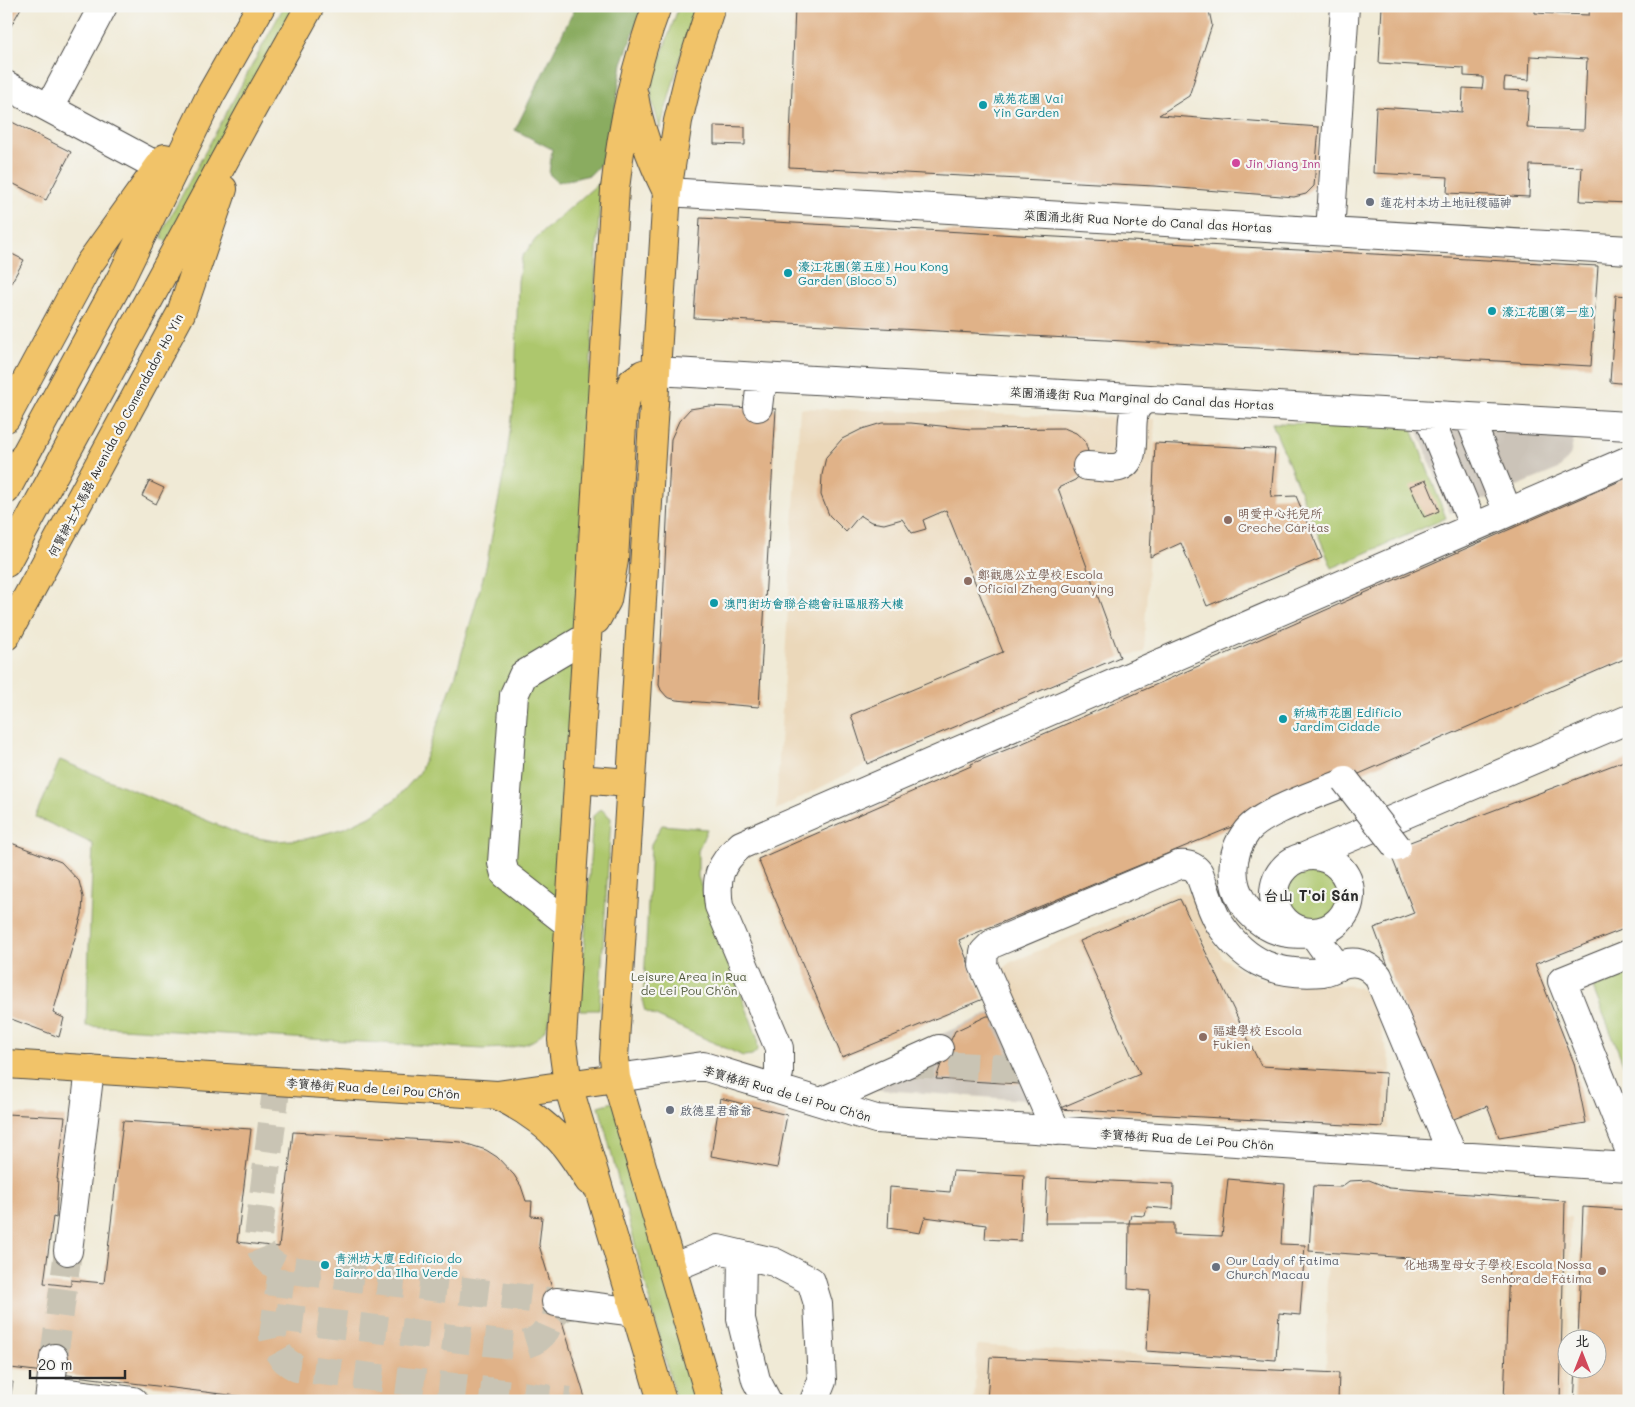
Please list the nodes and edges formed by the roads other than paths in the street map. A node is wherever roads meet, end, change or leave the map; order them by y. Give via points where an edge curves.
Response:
1 (103, 6) edge
2 (261, 6) edge
3 (310, 6) edge
4 (657, 6) edge
5 (712, 6) edge
6 (1345, 6) edge
7 (6, 85) edge
8 (632, 86) junction
9 (211, 94) junction
10 (49, 108) junction
11 (249, 115) junction
12 (159, 167) junction
13 (667, 192) junction
14 (1330, 232) junction
15 (1629, 250) edge
16 (656, 371) junction
17 (1134, 403) junction
18 (1428, 414) junction
19 (1469, 417) junction
20 (6, 418) edge
21 (1629, 426) edge
22 (1629, 460) edge
23 (1087, 466) dead end
24 (6, 490) edge
25 (1508, 512) junction
26 (1474, 527) junction
27 (6, 563) edge
28 (6, 636) edge
29 (587, 637) junction
30 (1629, 719) edge
31 (578, 780) junction
32 (630, 783) junction
33 (1396, 847) dead end
34 (1302, 858) junction
35 (570, 925) junction
36 (1312, 932) junction
37 (1629, 954) edge
38 (1336, 967) junction
39 (939, 1049) dead end
40 (13, 1063) edge
41 (90, 1070) junction
42 (616, 1078) junction
43 (568, 1085) junction
44 (774, 1087) junction
45 (497, 1095) junction
46 (821, 1102) junction
47 (1056, 1131) junction
48 (1629, 1149) edge
49 (1453, 1156) junction
50 (1629, 1167) edge
51 (602, 1199) junction
52 (68, 1251) tunnel mouth
53 (742, 1255) junction
54 (672, 1268) junction
55 (556, 1302) tunnel mouth
56 (636, 1312) junction
57 (54, 1358) tunnel mouth
58 (50, 1396) edge
59 (133, 1401) edge
60 (662, 1401) edge
61 (712, 1401) edge
62 (767, 1401) edge
63 (814, 1401) edge

1 - 10 street
2 - 9 main road
3 - 11 main road, 何賢紳士大馬路 Avenida do Comendador Ho Yin
4 - 8 main road
5 - 13 main road via 678,121
6 - 14 street
7 - 10 street
8 - 13 main road via 644,136
8 - 29 main road via 615,189
9 - 12 main road
9 - 24 main road via 107,303
10 - 12 street
11 - 27 main road, 何賢紳士大馬路 Avenida do Comendador Ho Yin
11 - 28 main road, 何賢紳士大馬路 Avenida do Comendador Ho Yin via 181,313
12 - 20 main road via 89,264
13 - 14 street, 菜園涌北街 Rua Norte do Canal das Hortas
13 - 16 main road
14 - 15 street, 菜園涌北街 Rua Norte do Canal das Hortas
16 - 17 street, 菜園涌邊街 Rua Marginal do Canal das Hortas via 759,389
16 - 29 main road via 643,374 632,382 626,399 614,560 607,600
16 - 32 main road
17 - 18 street, 菜園涌邊街 Rua Marginal do Canal das Hortas
17 - 23 street via 1128,460 1119,467
18 - 19 street, 菜園涌邊街 Rua Marginal do Canal das Hortas
18 - 26 street
19 - 21 street, 菜園涌邊街 Rua Marginal do Canal das Hortas
19 - 25 street
22 - 25 street
25 - 26 street
26 - 44 street via 740,845 719,872 716,889 719,906 779,1048 779,1073
29 - 31 main road
29 - 35 street via 523,675 514,695 502,863 506,874
30 - 34 street
31 - 32 main road
31 - 35 main road
32 - 42 main road via 614,1058
33 - 36 street, bridge via 1346,781 1263,818 1248,831 1237,850 1233,870 1236,890 1246,909 1261,923 1280,932 1300,935
34 - 36 street via 1291,862 1276,880 1275,904 1287,923 1299,930
34 - 36 street via 1326,859 1337,866 1350,888 1345,914 1336,924
35 - 43 main road via 562,1040
36 - 38 street
37 - 48 street via 1562,981
38 - 47 street via 1326,972 1292,973 1263,965 1239,948 1220,925 1199,873 1185,864 992,944 984,952 984,965
38 - 49 street via 1360,963 1378,976
39 - 46 street
40 - 41 main road, 李寶椿街 Rua de Lei Pou Ch'ôn
41 - 45 main road, 李寶椿街 Rua de Lei Pou Ch'ôn
41 - 52 street
42 - 43 main road, 李寶椿街 Rua de Lei Pou Ch'ôn
42 - 44 street, 李寶椿街 Rua de Lei Pou Ch'ôn via 703,1066
42 - 54 main road
43 - 45 main road, 李寶椿街 Rua de Lei Pou Ch'ôn
43 - 51 main road
44 - 46 street, 李寶椿街 Rua de Lei Pou Ch'ôn
45 - 51 main road via 520,1106 541,1122 560,1141
46 - 47 street, 李寶椿街 Rua de Lei Pou Ch'ôn via 876,1119
47 - 49 street, 李寶椿街 Rua de Lei Pou Ch'ôn
49 - 50 street, 李寶椿街 Rua de Lei Pou Ch'ôn
51 - 56 main road
53 - 54 street via 718,1249
53 - 62 street via 740,1319 756,1380
53 - 63 street via 774,1262 811,1281 818,1304 822,1381
54 - 61 main road
55 - 56 street
56 - 60 main road
57 - 58 street
58 - 59 street

